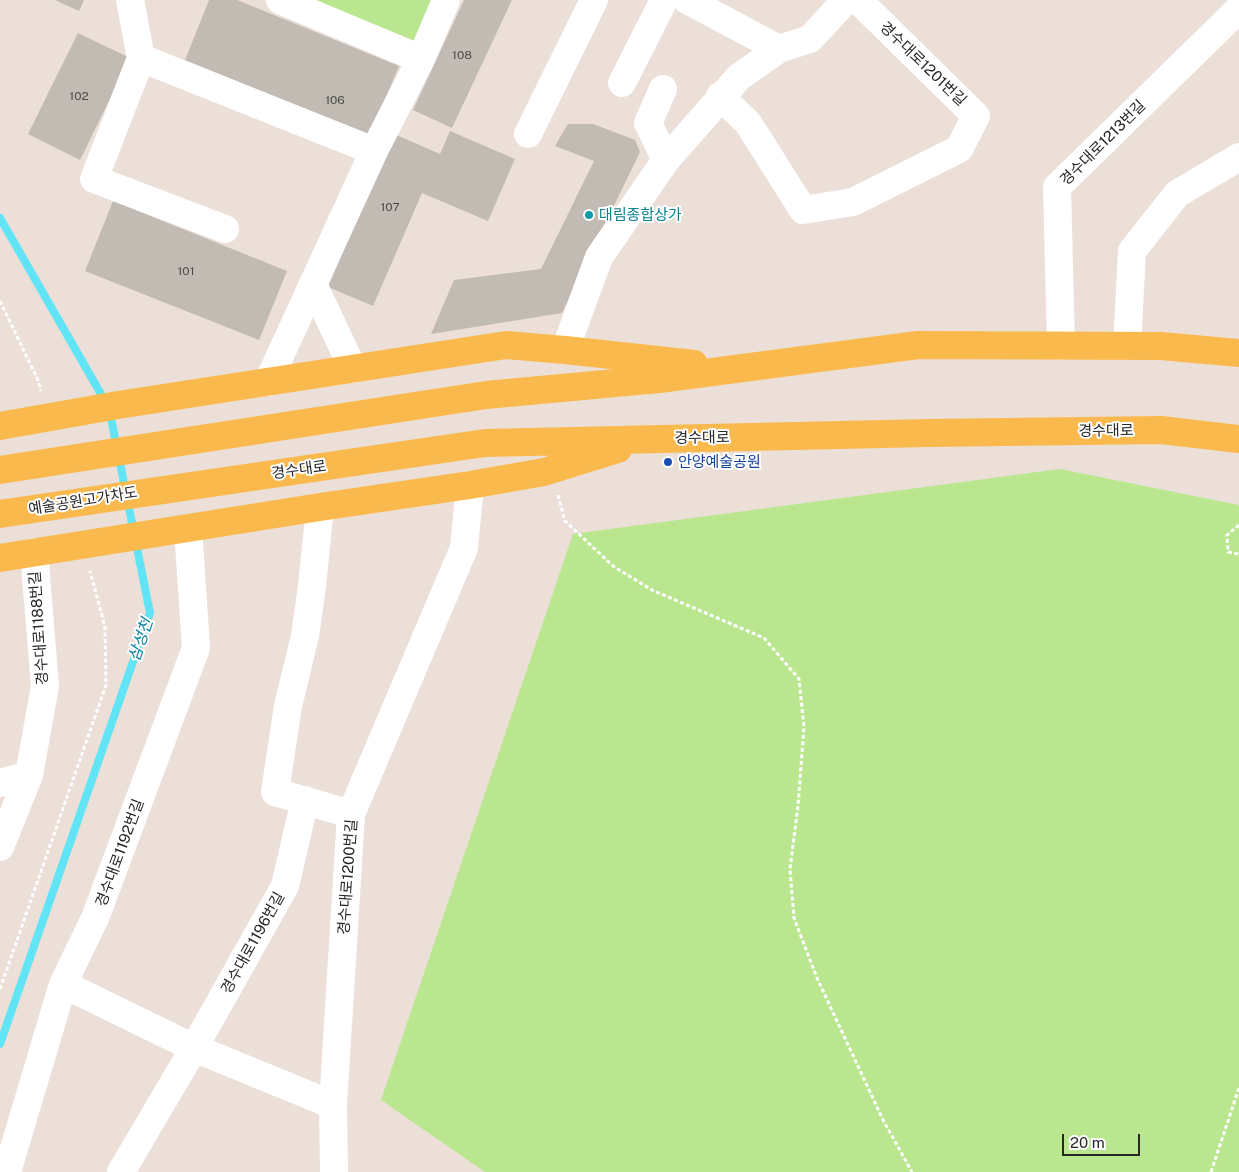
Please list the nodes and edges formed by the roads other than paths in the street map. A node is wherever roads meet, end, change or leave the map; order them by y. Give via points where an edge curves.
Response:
1 (130, 0) edge
2 (280, 0) edge
3 (446, 0) edge
4 (594, 0) edge
5 (664, 0) edge
6 (687, 0) edge
7 (846, 0) edge
8 (858, 0) edge
9 (719, 8) edge
10 (1239, 9) edge
11 (780, 49) junction
12 (141, 58) junction
13 (421, 59) junction
14 (622, 83) dead end
15 (663, 89) dead end
16 (720, 96) junction
17 (528, 134) dead end
18 (374, 151) junction
19 (1239, 157) edge
20 (666, 160) junction
21 (225, 229) dead end
22 (313, 284) junction
23 (1061, 346) junction
24 (1127, 346) junction
25 (565, 350) junction
26 (1239, 353) edge
27 (353, 369) junction
28 (736, 369) junction
29 (268, 382) junction
30 (10, 424) edge
31 (1239, 439) edge
32 (648, 440) junction
33 (0, 470) edge
34 (470, 485) junction
35 (167, 489) joint
36 (320, 507) junction
37 (0, 514) edge
38 (182, 529) junction
39 (34, 552) junction
40 (0, 558) edge
41 (29, 775) junction
42 (0, 783) edge
43 (305, 800) junction
44 (351, 814) junction
45 (0, 847) edge
46 (63, 984) junction
47 (194, 1048) junction
48 (333, 1106) junction
49 (8, 1172) edge
50 (121, 1172) edge
51 (334, 1172) edge

1 - 12 street
2 - 13 street
3 - 13 street
4 - 17 street
5 - 14 street
6 - 9 street
7 - 11 street via 810,39
8 - 16 street, 경수대로1201번길 via 976,116 959,149 853,202 803,210 748,122
9 - 11 street
10 - 23 street, 경수대로1213번길 via 1057,187
11 - 16 street
12 - 18 street
12 - 21 street via 94,180
13 - 18 street
15 - 20 street via 648,123
16 - 20 street
18 - 22 street
19 - 24 street via 1177,194 1132,252
20 - 25 street via 599,257
22 - 27 street
22 - 29 street
23 - 24 main road
23 - 28 main road via 918,345
24 - 26 main road
25 - 27 main road via 506,345
25 - 28 main road
27 - 29 main road
28 - 33 main road via 486,395
29 - 30 main road
31 - 32 main road, 경수대로 via 1161,430
32 - 34 main road via 551,470
32 - 35 main road, 경수대로 via 485,443
34 - 36 main road
34 - 44 street, 경수대로1200번길 via 464,548
35 - 37 main road, 예술공원고가차도
36 - 38 main road
36 - 43 street via 305,636 288,706 276,792
38 - 39 main road
38 - 46 street, 경수대로1192번길 via 196,648 95,918
39 - 40 main road
39 - 41 street, 경수대로1188번길 via 46,686
41 - 42 street
41 - 45 street, 경수대로1188번길
43 - 44 street
43 - 47 street, 경수대로1196번길 via 285,886
44 - 48 street, 경수대로1200번길
46 - 47 street
46 - 49 street, 경수대로1192번길
47 - 48 street
47 - 50 street, 경수대로1196번길
48 - 51 street, 경수대로1200번길

